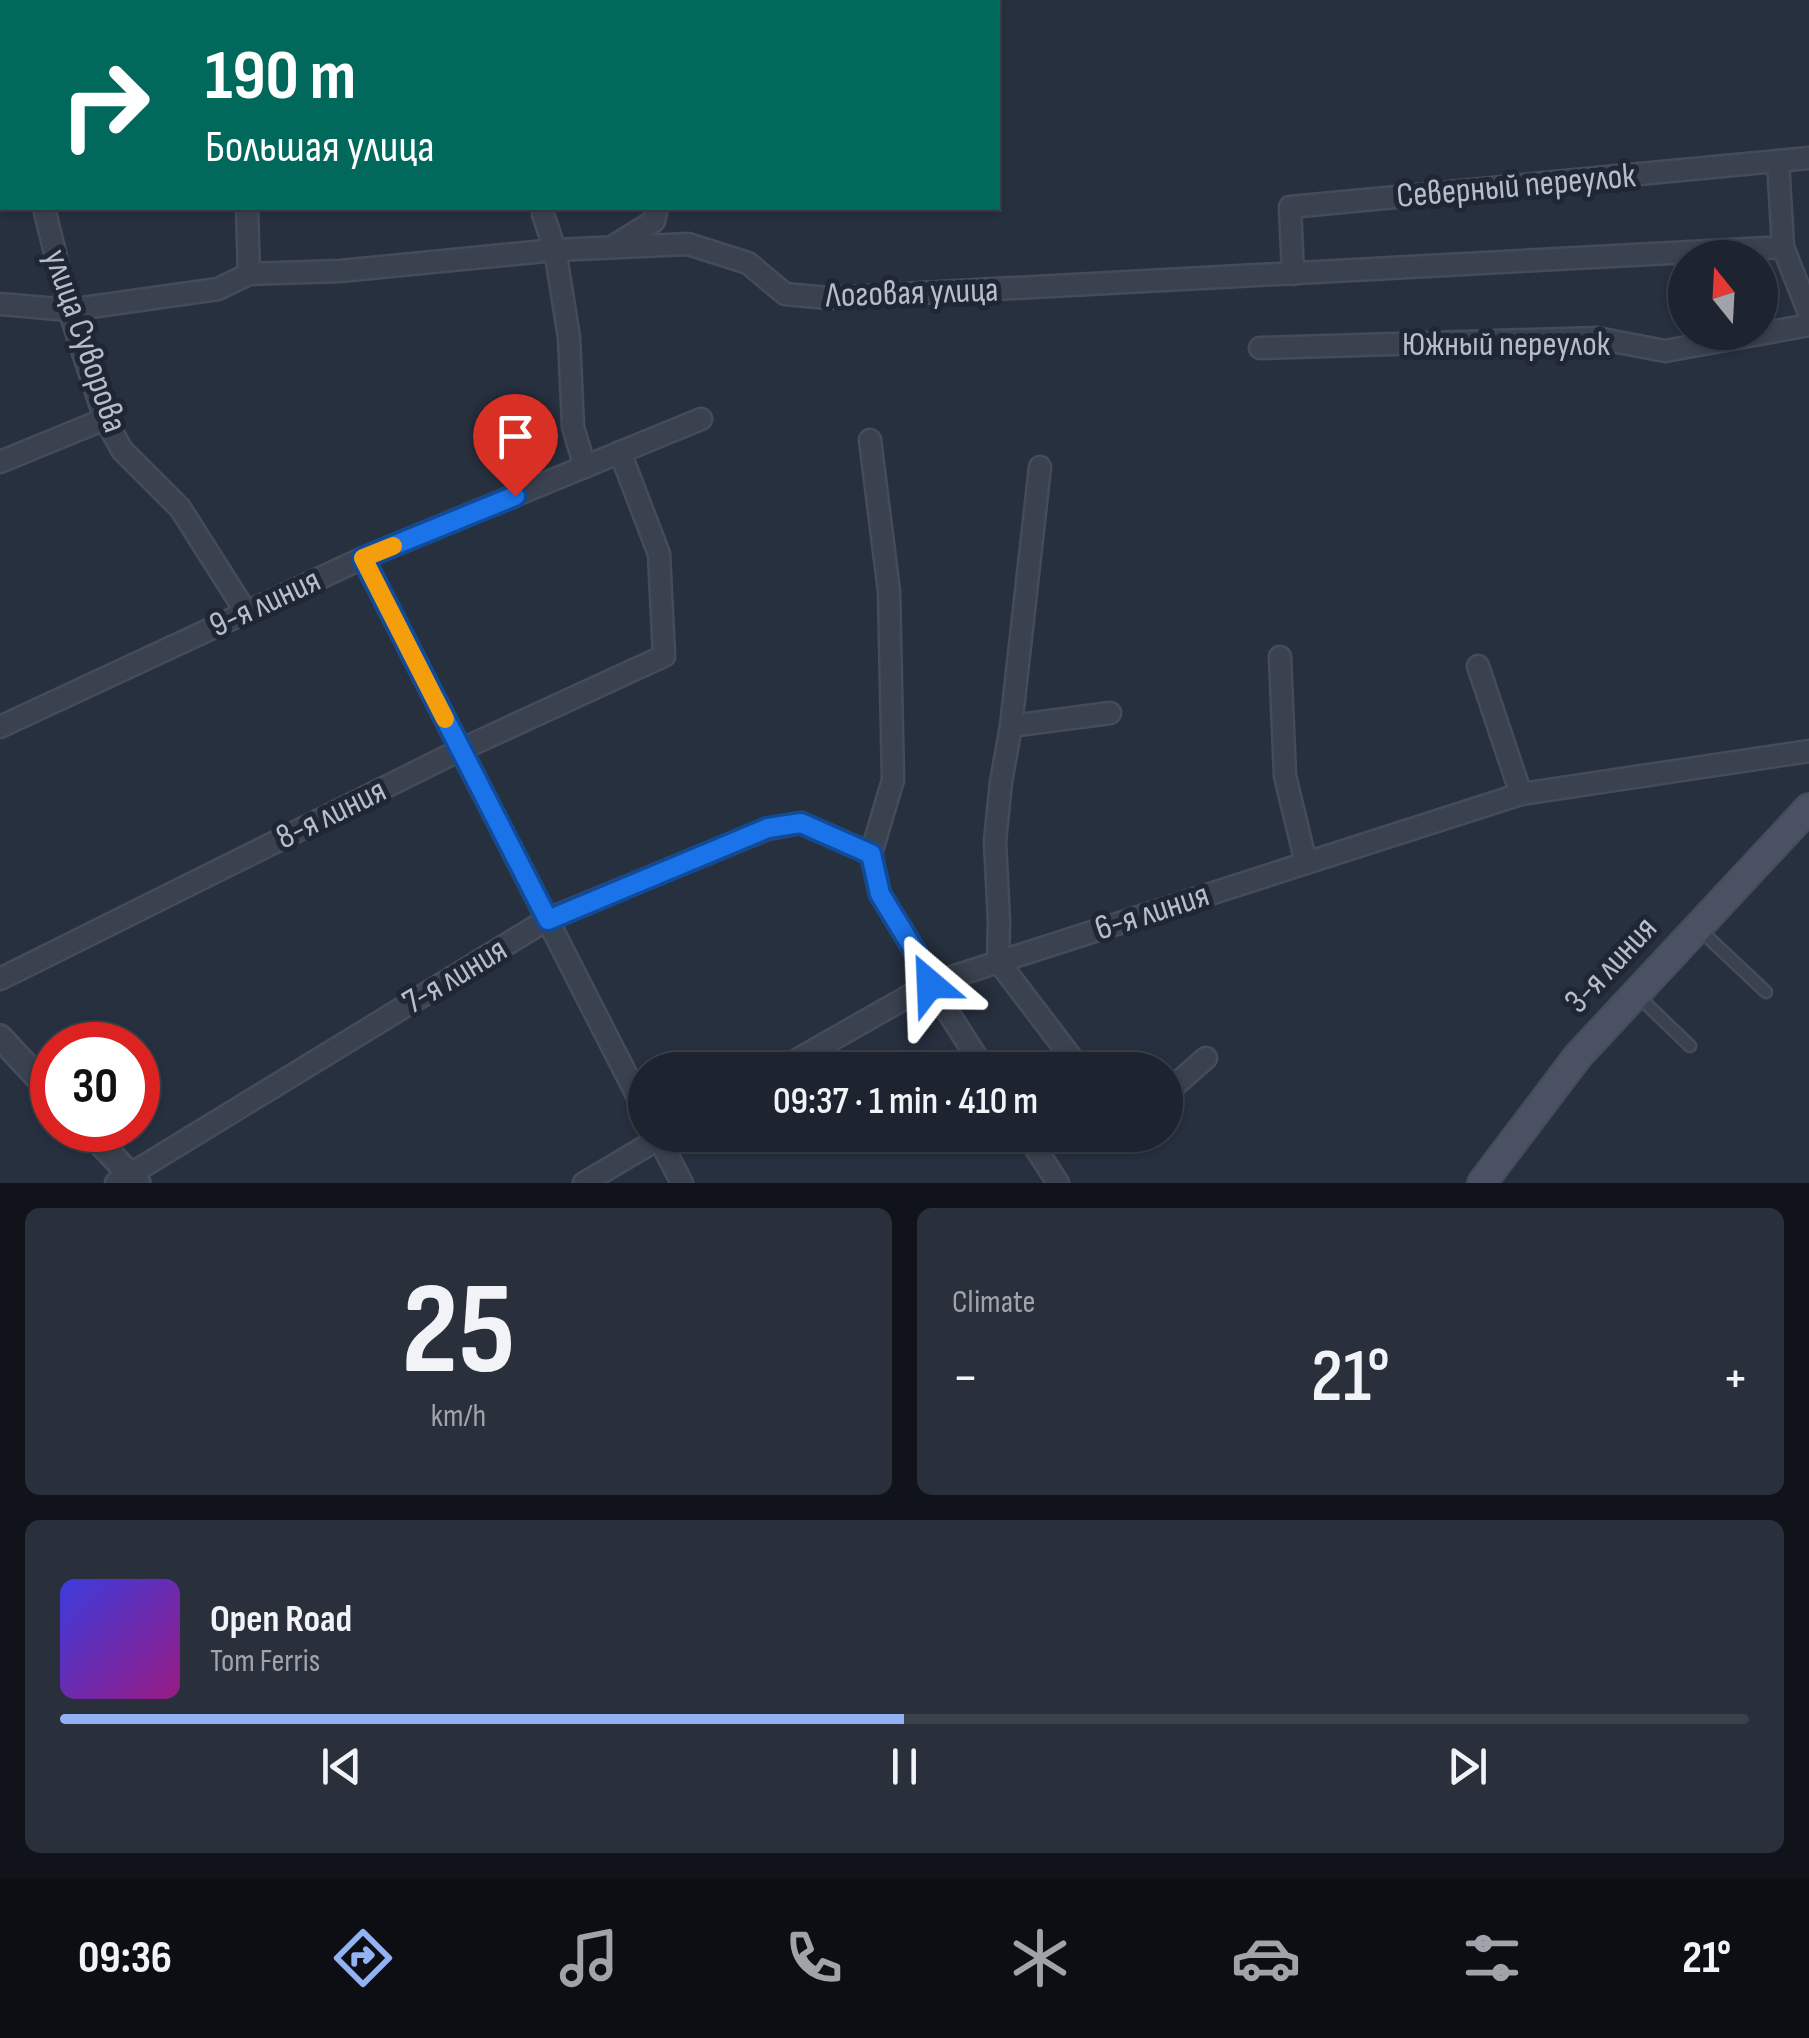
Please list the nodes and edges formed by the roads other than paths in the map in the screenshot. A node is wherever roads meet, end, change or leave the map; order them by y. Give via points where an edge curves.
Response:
1 (1809, 158) edge
2 (1778, 161) junction
3 (44, 210) edge
4 (246, 210) edge
5 (656, 210) edge
6 (543, 214) dead end
7 (1783, 247) junction
8 (608, 249) junction
9 (555, 250) junction
10 (248, 274) junction
11 (1293, 274) junction
12 (1804, 284) edge
13 (0, 304) edge
14 (69, 310) junction
15 (1809, 313) edge
16 (1809, 325) edge
17 (1260, 348) dead end
18 (105, 419) junction
19 (701, 420) dead end
20 (870, 440) dead end
21 (620, 452) junction
22 (0, 462) edge
23 (586, 467) junction
24 (1040, 467) dead end
25 (363, 558) junction
26 (246, 612) junction
27 (1280, 657) dead end
28 (1478, 666) dead end
29 (1110, 713) dead end
30 (1011, 726) junction
31 (0, 727) edge
32 (460, 750) junction
33 (1809, 751) edge
34 (1521, 794) junction
35 (1805, 820) edge
36 (871, 854) junction
37 (1306, 863) junction
38 (548, 920) junction
39 (1697, 928) junction
40 (998, 961) junction
41 (0, 978) edge
42 (930, 984) junction
43 (1766, 992) dead end
44 (1635, 994) junction
45 (0, 1038) edge
46 (1690, 1046) dead end
47 (811, 1052) edge
48 (973, 1052) edge
49 (1067, 1052) edge
50 (1206, 1058) dead end
51 (30, 1070) edge
52 (628, 1077) edge
53 (1183, 1078) edge
54 (106, 1152) edge
55 (635, 1152) edge
56 (668, 1152) edge
57 (1038, 1152) edge
58 (128, 1180) edge
59 (584, 1183) edge
60 (682, 1183) edge
61 (1058, 1183) edge
62 (1482, 1183) edge

1 - 2 street, Северный переулок
2 - 7 street
2 - 11 street, Северный переулок via 1290,207
3 - 14 street, улица Суворова
4 - 10 street
5 - 8 street via 654,221
6 - 9 street
7 - 11 street, Логовая улица
7 - 12 street
8 - 9 street, Логовая улица
8 - 11 street, Логовая улица via 688,244 748,263 785,294 828,298
9 - 10 street, Логовая улица via 340,272
9 - 23 street via 570,338 573,428
10 - 14 street, Логовая улица via 218,290
12 - 15 street
13 - 14 street, Логовая улица
14 - 18 street, улица Суворова
16 - 17 street, Южный переулок via 1665,351 1597,338
18 - 22 street
18 - 26 street, улица Суворова via 122,450 180,508
19 - 21 street, 9-я линия
20 - 36 street via 889,591 893,780
21 - 23 street, 9-я линия
21 - 32 street, 8-я линия via 658,554 664,656
23 - 25 street, 9-я линия
24 - 30 street
25 - 26 street, 9-я линия
25 - 32 street
26 - 31 street, 9-я линия
27 - 37 street via 1285,776
28 - 34 street
29 - 30 street
30 - 40 street via 995,841
32 - 38 street
32 - 41 street, 8-я линия
33 - 34 street, 6-я линия
34 - 37 street, 6-я линия
35 - 39 main road, 3-я линия
36 - 38 street, 7-я линия via 801,823 768,828
36 - 42 street via 880,894
37 - 40 street, 6-я линия
38 - 52 street
38 - 58 street, 7-я линия
39 - 43 lane
39 - 44 main road, 3-я линия
40 - 42 street, 6-я линия
40 - 49 street
42 - 47 street, 6-я линия
42 - 48 street
44 - 46 lane
44 - 62 main road, 3-я линия via 1578,1056
45 - 51 street
50 - 53 street
54 - 58 street
55 - 59 street
56 - 60 street
57 - 61 street

